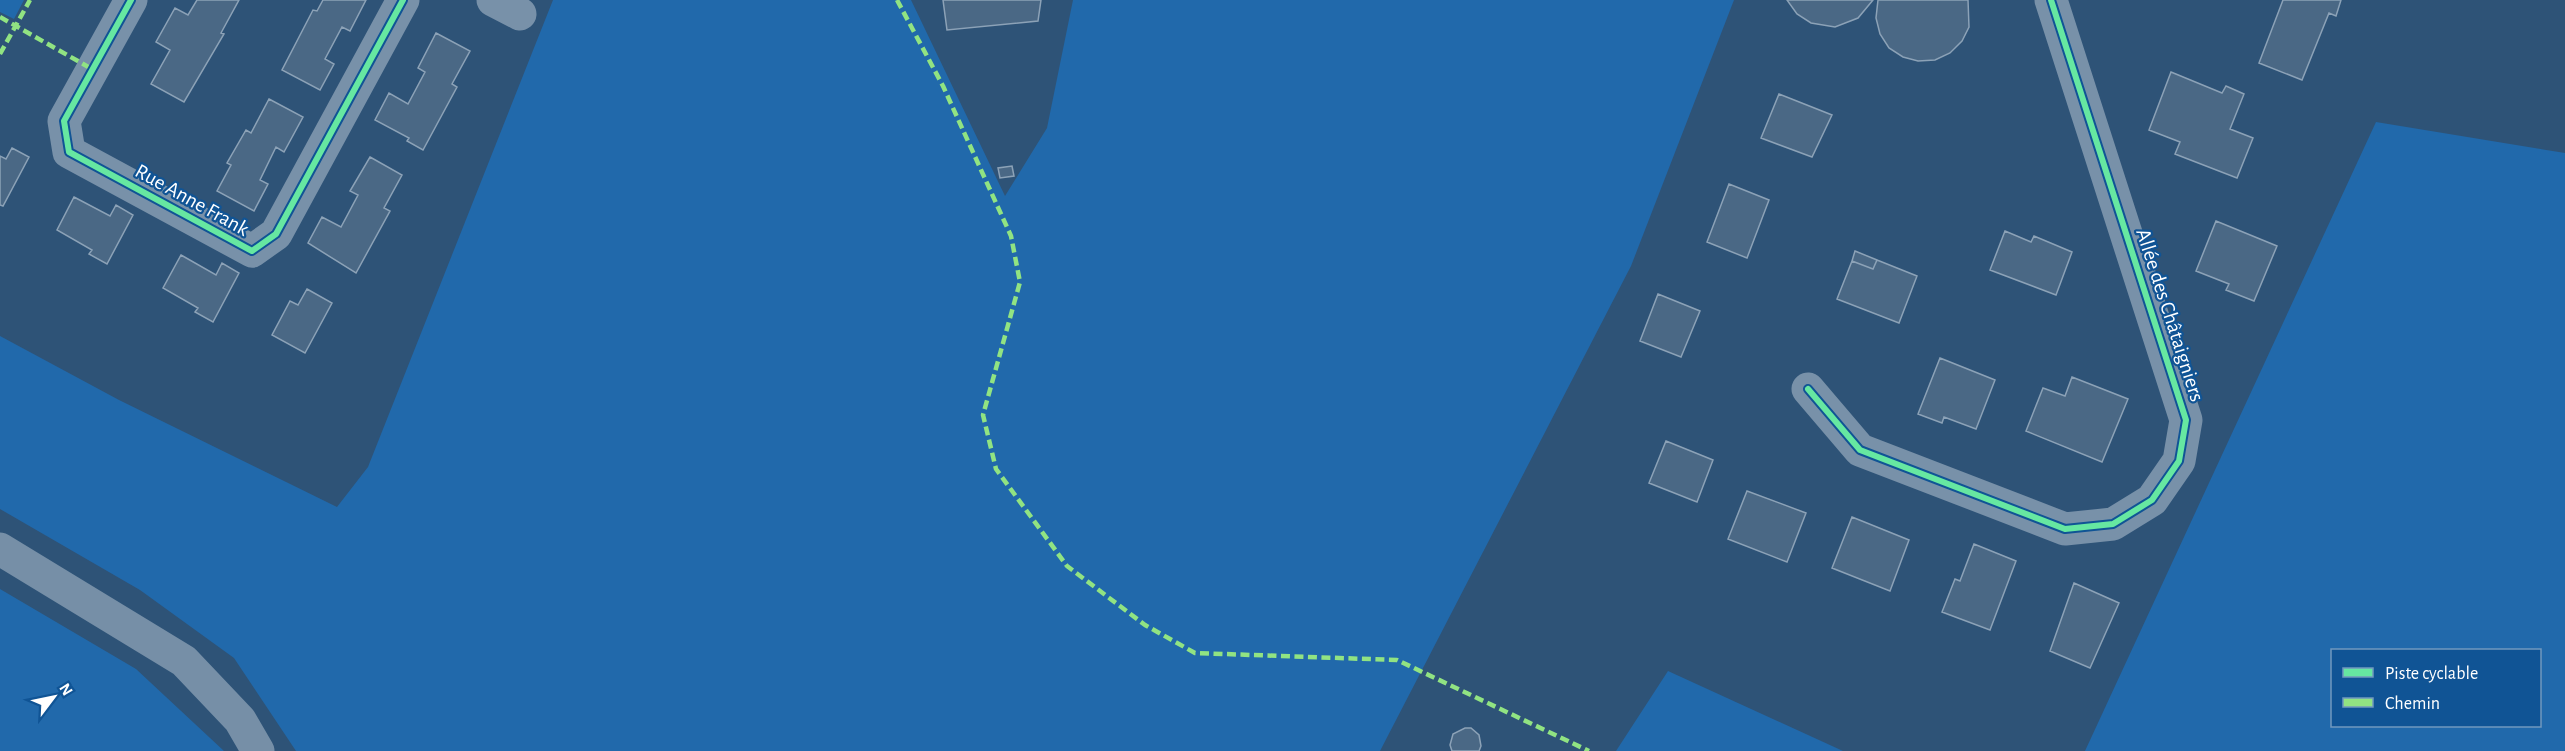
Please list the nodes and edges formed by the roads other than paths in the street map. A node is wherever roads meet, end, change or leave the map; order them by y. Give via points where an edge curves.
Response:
1 (130, 0) edge
2 (403, 0) edge
3 (2051, 0) edge
4 (1808, 389) dead end
5 (0, 549) edge
6 (258, 751) edge

1 - 2 street, Rue Anne Frank via 64,121 69,152 252,251 276,234
3 - 4 street, Allée des Châtaigniers via 2186,420 2179,461 2152,500 2113,524 2065,529 1860,450
5 - 6 main road via 184,661 240,720

